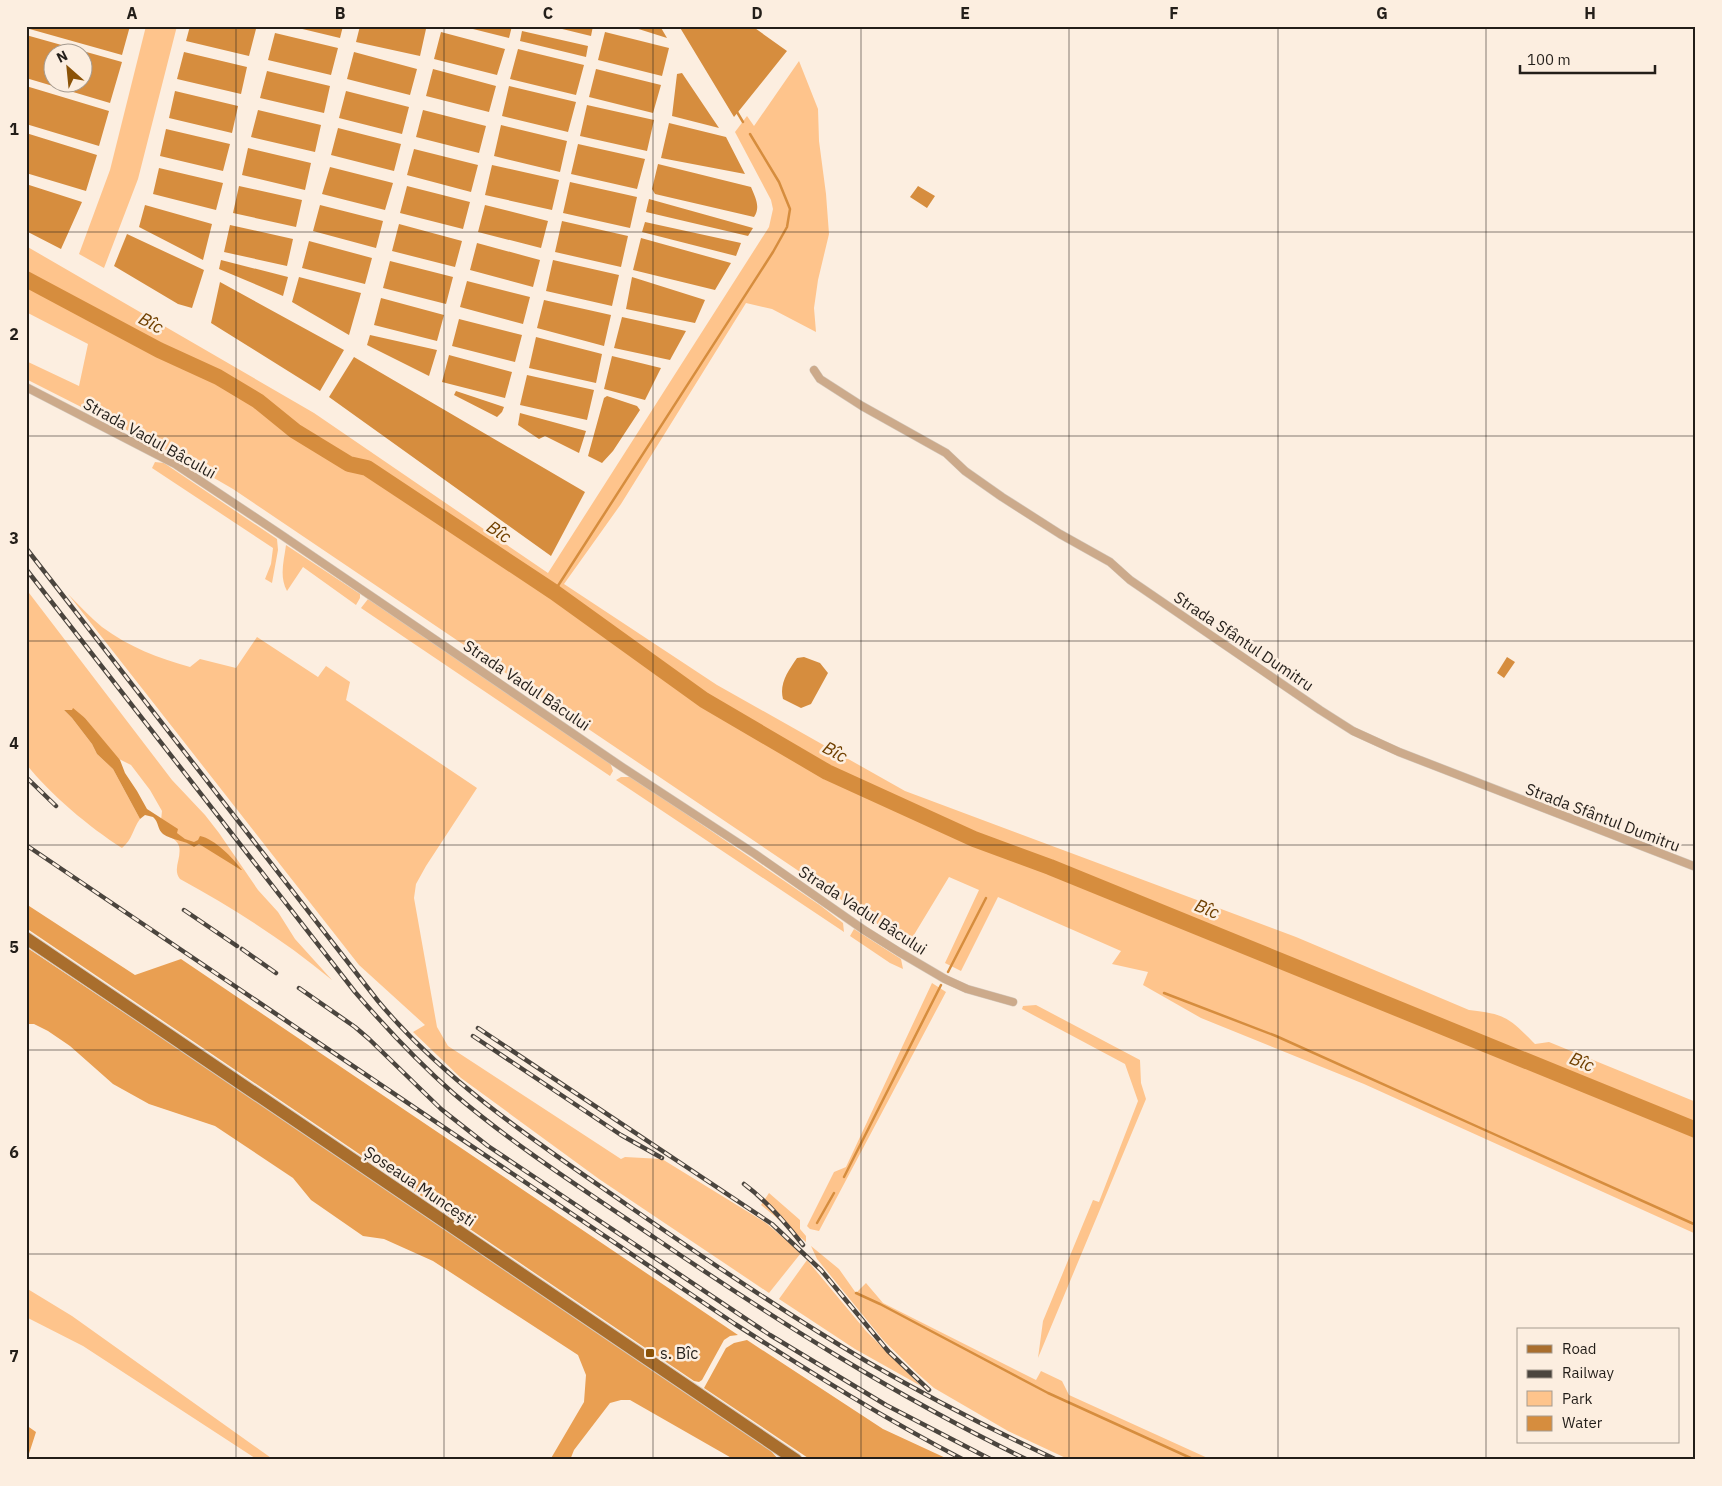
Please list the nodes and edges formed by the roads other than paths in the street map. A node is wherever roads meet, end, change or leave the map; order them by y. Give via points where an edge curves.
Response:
1 (814, 370) dead end
2 (26, 387) edge
3 (1696, 867) edge
4 (26, 938) edge
5 (1013, 1002) dead end
6 (796, 1460) edge

1 - 3 street, Strada Sfântul Dumitru via 820,379 946,453 1002,497 1110,562 1130,580 1353,732 1407,756
2 - 5 street, Strada Vadul Bâcului via 175,464 899,952 967,989
4 - 6 main road, Șoseaua Muncești

